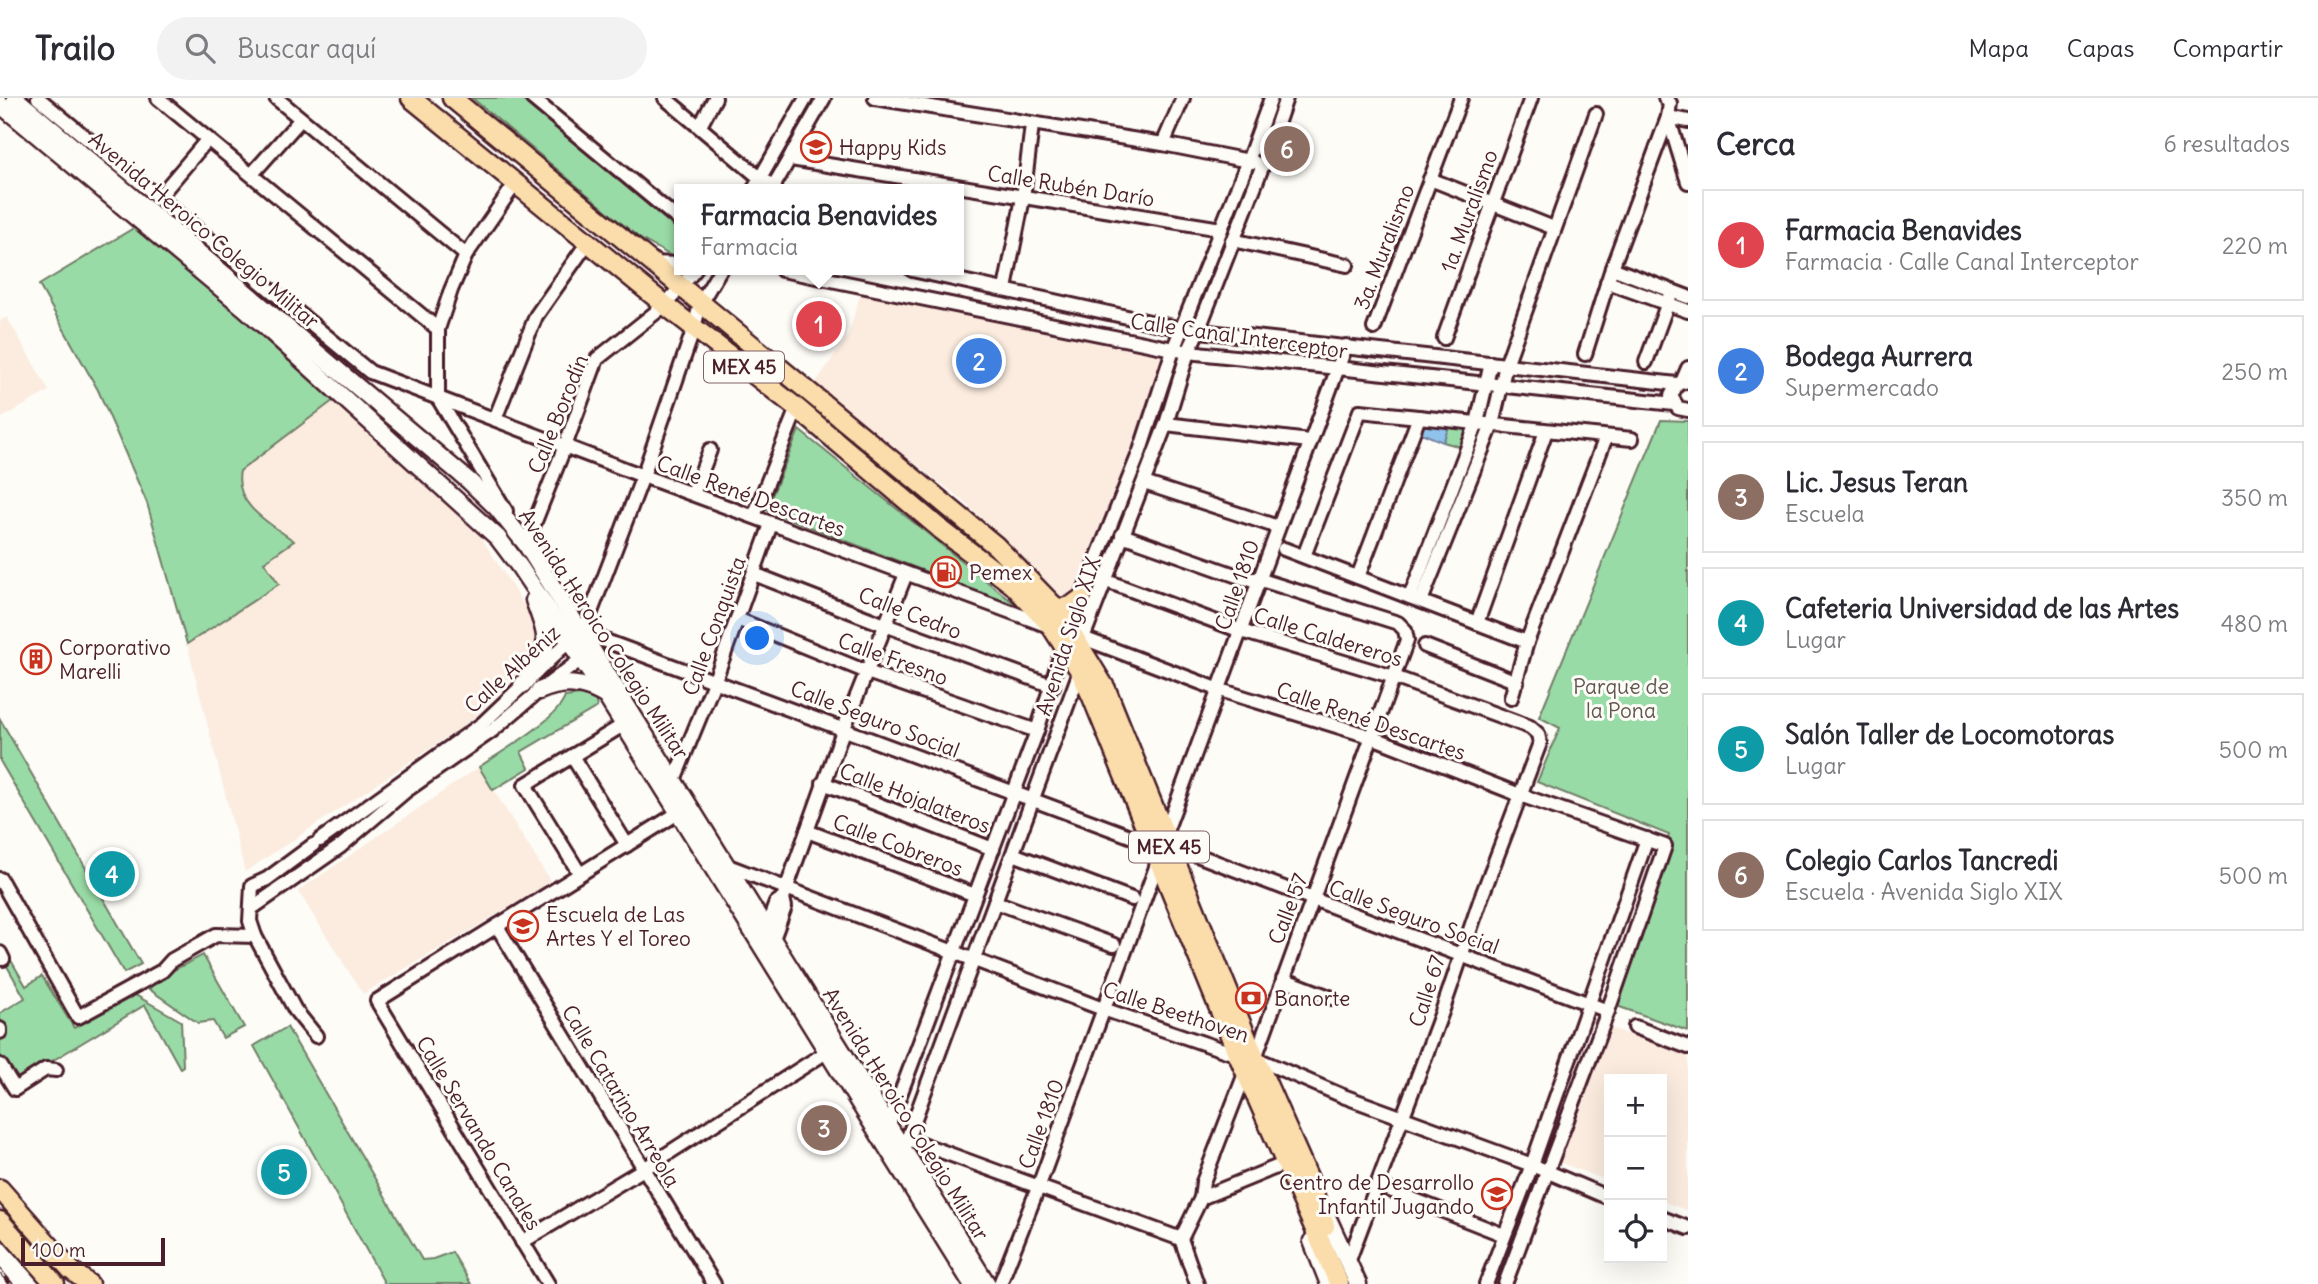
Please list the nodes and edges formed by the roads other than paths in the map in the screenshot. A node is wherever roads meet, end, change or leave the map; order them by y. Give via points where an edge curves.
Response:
1 (15, 98) edge
2 (38, 98) edge
3 (276, 98) edge
4 (411, 98) edge
5 (452, 98) edge
6 (532, 98) edge
7 (665, 98) edge
8 (715, 98) edge
9 (806, 98) edge
10 (824, 98) edge
11 (875, 98) edge
12 (1182, 98) edge
13 (1271, 98) edge
14 (1286, 98) edge
15 (1461, 98) edge
16 (1531, 98) edge
17 (1665, 98) edge
18 (164, 100) edge
19 (909, 100) edge
20 (0, 104) edge
21 (1595, 114) dead end
22 (1668, 117) junction
23 (301, 119) junction
24 (1688, 121) edge
25 (1032, 125) junction
26 (700, 126) junction
27 (208, 139) junction
28 (1163, 144) junction
29 (791, 159) junction
30 (1248, 161) junction
31 (1264, 162) junction
32 (252, 174) junction
33 (1430, 179) junction
34 (1688, 182) edge
35 (515, 184) junction
36 (757, 184) edge
37 (776, 184) edge
38 (940, 184) edge
39 (964, 188) edge
40 (158, 198) junction
41 (1023, 198) junction
42 (1493, 202) junction
43 (674, 216) edge
44 (1554, 228) junction
45 (1221, 229) junction
46 (1232, 240) junction
47 (588, 242) junction
48 (466, 255) junction
49 (651, 263) junction
50 (674, 264) edge
51 (1347, 265) dead end
52 (1612, 268) junction
53 (690, 275) edge
54 (717, 275) edge
55 (817, 275) edge
56 (936, 275) edge
57 (1607, 282) junction
58 (680, 286) junction
59 (1005, 289) junction
60 (1670, 297) junction
61 (1688, 297) edge
62 (699, 304) junction
63 (664, 305) junction
64 (1688, 311) edge
65 (694, 328) junction
66 (1374, 328) dead end
67 (438, 329) junction
68 (1182, 329) junction
69 (1198, 331) junction
70 (1444, 338) dead end
71 (1346, 346) junction
72 (1172, 350) junction
73 (1188, 352) junction
74 (1585, 354) dead end
75 (1646, 362) dead end
76 (1491, 363) junction
77 (1506, 365) junction
78 (1688, 368) edge
79 (1337, 369) junction
80 (1682, 382) edge
81 (1486, 385) junction
82 (1501, 386) junction
83 (438, 398) junction
84 (1674, 404) junction
85 (797, 408) junction
86 (1688, 410) edge
87 (1419, 417) junction
88 (495, 419) junction
89 (1477, 423) junction
90 (1166, 424) junction
91 (1492, 425) junction
92 (1546, 430) junction
93 (1605, 437) junction
94 (1632, 439) dead end
95 (1309, 441) junction
96 (565, 446) junction
97 (710, 450) dead end
98 (643, 476) junction
99 (1144, 482) junction
100 (693, 494) junction
101 (754, 516) junction
102 (771, 524) junction
103 (1278, 527) junction
104 (1122, 535) junction
105 (526, 544) junction
106 (1284, 549) dead end
107 (1304, 556) junction
108 (754, 574) junction
109 (906, 574) junction
110 (525, 575) junction
111 (1357, 577) junction
112 (1258, 579) junction
113 (1104, 580) junction
114 (1082, 597) junction
115 (1415, 599) junction
116 (1057, 609) junction
117 (737, 619) junction
118 (1477, 623) junction
119 (885, 625) junction
120 (1051, 626) junction
121 (1241, 631) junction
122 (579, 633) junction
123 (1078, 638) junction
124 (1527, 642) junction
125 (1425, 646) dead end
126 (1063, 647) junction
127 (587, 655) junction
128 (867, 671) junction
129 (1080, 671) junction
130 (1394, 677) junction
131 (715, 680) junction
132 (1517, 682) junction
133 (522, 685) junction
134 (1053, 686) junction
135 (1220, 690) junction
136 (539, 691) junction
137 (606, 696) junction
138 (1511, 698) dead end
139 (623, 725) junction
140 (844, 728) junction
141 (1037, 731) junction
142 (1538, 734) joint
143 (1372, 737) junction
144 (572, 756) junction
145 (674, 780) junction
146 (823, 783) junction
147 (1013, 792) junction
148 (1520, 795) junction
149 (1032, 799) junction
150 (678, 813) junction
151 (807, 831) junction
152 (331, 832) junction
153 (1647, 839) junction
154 (627, 845) junction
155 (341, 846) junction
156 (1161, 846) junction
157 (993, 849) junction
158 (1013, 854) junction
159 (728, 866) junction
160 (273, 874) junction
161 (580, 874) junction
162 (0, 879) edge
163 (282, 887) junction
164 (784, 893) junction
165 (975, 895) junction
166 (1132, 899) dead end
167 (1312, 900) junction
168 (995, 902) junction
169 (252, 908) junction
170 (497, 926) junction
171 (255, 936) junction
172 (766, 942) junction
173 (1114, 945) dead end
174 (955, 952) junction
175 (1460, 954) junction
176 (974, 958) junction
177 (1283, 979) junction
178 (1332, 998) dead end
179 (1589, 1004) junction
180 (1104, 1009) junction
181 (1608, 1011) junction
182 (1635, 1027) dead end
183 (316, 1036) dead end
184 (1688, 1047) edge
185 (828, 1051) junction
186 (1246, 1061) junction
187 (0, 1065) edge
188 (56, 1070) dead end
189 (1403, 1117) junction
190 (889, 1124) junction
191 (906, 1144) junction
192 (1286, 1163) junction
193 (1532, 1165) junction
194 (642, 1170) junction
195 (1547, 1173) junction
196 (1302, 1184) junction
197 (1377, 1185) junction
198 (1038, 1188) junction
199 (0, 1189) edge
200 (1604, 1196) edge
201 (1201, 1198) junction
202 (1667, 1220) edge
203 (0, 1221) edge
204 (1319, 1225) junction
205 (1688, 1228) edge
206 (1504, 1235) junction
207 (1181, 1239) junction
208 (522, 1242) junction
209 (1349, 1260) junction
210 (55, 1284) edge
211 (89, 1284) edge
212 (548, 1284) edge
213 (714, 1284) edge
214 (972, 1284) edge
215 (987, 1284) edge
216 (1000, 1284) edge
217 (1197, 1284) edge
218 (1329, 1284) edge
219 (1339, 1284) edge
220 (1349, 1284) edge
221 (1358, 1284) edge
222 (1486, 1284) edge
223 (1505, 1284) edge

1 - 105 street, Avenida Heroico Colegio Militar via 469,481
2 - 40 street, Avenida Heroico Colegio Militar
3 - 23 street
4 - 35 main road, MEX 45
5 - 49 main road, MEX 45
6 - 43 street
7 - 26 street
8 - 26 street
9 - 36 street
10 - 29 street
11 - 19 street
12 - 28 street
13 - 30 street, Avenida Siglo XIX
14 - 31 street, Avenida Siglo XIX
15 - 33 street, 3a. Muralismo
16 - 42 street, 1a. Muralismo
17 - 22 street via 1670,103
18 - 27 street
19 - 25 street
20 - 110 street, Avenida Heroico Colegio Militar via 246,309 485,525
21 - 44 street
22 - 24 street
22 - 34 street
22 - 52 street
23 - 32 street
23 - 48 street
25 - 28 street
25 - 41 street
26 - 36 street
27 - 32 street
27 - 40 street
28 - 30 street
29 - 37 street
29 - 38 street, Calle Rubén Darío
30 - 31 street
30 - 45 street, Avenida Siglo XIX
31 - 46 street, Avenida Siglo XIX
32 - 67 street
33 - 42 street
33 - 66 street, 3a. Muralismo
35 - 47 main road, MEX 45
35 - 48 street
39 - 41 street, Calle Rubén Darío
40 - 83 street, Avenida Heroico Colegio Militar via 370,372
41 - 45 street, Calle Rubén Darío
41 - 59 street
42 - 44 street
42 - 70 street, 1a. Muralismo
44 - 77 street
45 - 68 street, Avenida Siglo XIX
46 - 51 street
46 - 69 street, Avenida Siglo XIX
47 - 63 main road, MEX 45
47 - 88 street via 536,316
48 - 67 street
49 - 50 street
49 - 58 main road, MEX 45
52 - 57 street
52 - 60 street
53 - 58 street, Calle Borodín
54 - 62 street, Calle Albéniz
55 - 72 street, Calle Canal Interceptor
56 - 59 street, Calle Canal Interceptor
57 - 60 street
57 - 74 street
58 - 62 main road, MEX 45
58 - 63 street, Calle Borodín
59 - 68 street, Calle Canal Interceptor
60 - 61 street
60 - 64 street
60 - 75 street
62 - 65 street, Calle Albéniz
62 - 116 main road, MEX 45 via 996,546
63 - 65 main road, MEX 45
63 - 96 street, Calle Borodín via 597,359
65 - 85 main road, MEX 45
65 - 98 street, Calle Albéniz
67 - 83 street
68 - 69 street, Calle Canal Interceptor
68 - 72 street, Avenida Siglo XIX
69 - 71 street, Calle Canal Interceptor
69 - 73 street, Avenida Siglo XIX
71 - 76 street, Calle Canal Interceptor
71 - 79 street, Calle 1810
72 - 73 street, Calle Canal Interceptor
72 - 114 street, Avenida Siglo XIX via 1140,452
73 - 79 street, Calle Canal Interceptor
73 - 90 street, Avenida Siglo XIX
76 - 77 street, Calle Canal Interceptor
76 - 81 street
77 - 80 street, Calle Canal Interceptor
77 - 82 street
78 - 80 street
79 - 81 street, Calle Canal Interceptor
79 - 95 street, Calle 1810
80 - 84 street via 1672,391
81 - 82 street, Calle Canal Interceptor
81 - 89 street
82 - 84 street, Calle Canal Interceptor
82 - 91 street
83 - 88 street, Calle René Descartes
83 - 105 street
84 - 86 street, Calle Canal Interceptor
85 - 101 street
85 - 120 main road, MEX 45 via 1013,585
87 - 89 street
87 - 107 street via 1360,411
87 - 111 street
88 - 96 street, Calle René Descartes
89 - 91 street
89 - 115 street
90 - 95 street
90 - 99 street, Avenida Siglo XIX
91 - 92 street
91 - 115 street
92 - 93 street
92 - 118 street
93 - 94 street
93 - 124 street
95 - 103 street, Calle 1810
96 - 98 street, Calle René Descartes
96 - 105 street, Calle Borodín
97 - 100 street
98 - 100 street, Calle René Descartes
98 - 122 street, Calle Albéniz
99 - 103 street
99 - 104 street, Avenida Siglo XIX
100 - 101 street, Calle René Descartes
101 - 102 street, Calle René Descartes
102 - 108 street, Calle Conquista
102 - 109 street, Calle René Descartes
103 - 112 street, Calle 1810
104 - 112 street
104 - 113 street, Avenida Siglo XIX
105 - 122 street, Avenida Heroico Colegio Militar
106 - 107 street
107 - 111 street
108 - 117 street, Calle Conquista
108 - 119 street, Calle Cedro
109 - 119 street
109 - 120 street, Calle René Descartes
110 - 122 street, Avenida Heroico Colegio Militar
110 - 133 street via 546,646 539,665
111 - 115 street
112 - 121 street, Calle 1810
112 - 130 street, Calle 57 via 1398,623 1407,640
113 - 121 street, Calle Caldereros
113 - 123 street, Avenida Siglo XIX
114 - 116 main road
114 - 123 street, Avenida Siglo XIX
115 - 118 street
116 - 123 main road, MEX 45
117 - 128 street, Calle Fresno
117 - 131 street, Calle Conquista
118 - 124 street
119 - 128 street
119 - 134 street, Calle Cedro
120 - 126 main road, MEX 45
121 - 130 street, Calle Caldereros
121 - 135 street, Calle 1810
122 - 127 street, Avenida Heroico Colegio Militar
122 - 131 street, Calle Seguro Social
122 - 133 street, Calle Albéniz
123 - 126 street, Avenida Siglo XIX
123 - 129 street, Avenida Siglo XIX
123 - 135 street, Calle René Descartes
123 - 156 main road, MEX 45 via 1106,689
124 - 132 street
125 - 132 street
126 - 129 main road, MEX 45
126 - 134 street, Avenida Siglo XIX
127 - 136 street, Calle Albéniz
127 - 137 street, Avenida Heroico Colegio Militar
127 - 145 street, Avenida Heroico Colegio Militar
128 - 140 street
128 - 141 street, Calle Fresno
129 - 149 street, Avenida Siglo XIX
129 - 156 main road, MEX 45
130 - 142 street, Calle Caldereros via 1530,727
130 - 143 street, Calle 57
131 - 140 street, Calle Seguro Social
131 - 145 street, Calle Conquista
132 - 138 street
133 - 152 street, Calle Albéniz via 482,724
134 - 141 street, Avenida Siglo XIX
135 - 143 street, Calle René Descartes
135 - 156 street, Calle 1810
136 - 137 street via 579,684
136 - 155 street, Calle Albéniz
137 - 139 street, Avenida Heroico Colegio Militar
139 - 144 street
139 - 150 street, Avenida Heroico Colegio Militar
140 - 146 street
140 - 147 street, Calle Seguro Social
141 - 147 street, Avenida Siglo XIX
142 - 148 street, Calle 67 via 1540,743
143 - 148 street, Calle René Descartes
143 - 167 street, Calle 57
144 - 154 street
144 - 161 street via 525,785
145 - 159 street, Avenida Heroico Colegio Militar
146 - 151 street
146 - 157 street, Calle Hojalateros
147 - 149 street, Calle Seguro Social
147 - 157 street, Avenida Siglo XIX
148 - 153 street, Calle René Descartes
148 - 175 street, Calle 67
149 - 156 street, Calle Seguro Social
149 - 158 street, Avenida Siglo XIX
150 - 154 street
150 - 172 street, Avenida Heroico Colegio Militar
151 - 164 street
151 - 165 street, Calle Cobreros
152 - 155 street
152 - 160 street, Calle Albéniz
153 - 179 street
153 - 181 street, Calle René Descartes via 1665,846
154 - 161 street
155 - 163 street, Calle Albéniz
156 - 167 street, Calle Seguro Social
156 - 180 street, Calle 1810
156 - 186 main road, MEX 45
157 - 165 street, Avenida Siglo XIX
158 - 166 street
158 - 168 street, Avenida Siglo XIX
159 - 164 street, Calle Beethoven
159 - 172 street, Avenida Heroico Colegio Militar
160 - 163 street
160 - 169 street, Calle Albéniz via 252,886
161 - 170 street
162 - 171 street via 78,1017 162,971 215,935
163 - 169 street, Calle Albéniz
164 - 172 street via 785,907
164 - 174 street, Calle Beethoven
165 - 174 street, Avenida Siglo XIX
167 - 175 street, Calle Seguro Social
167 - 177 street, Calle 57
168 - 173 street
168 - 176 street, Avenida Siglo XIX
169 - 171 street
170 - 194 street, Calle Catarino Arreola
170 - 208 street, Calle Servando Canales via 377,1001
171 - 183 street via 295,1010
172 - 185 street, Avenida Heroico Colegio Militar
172 - 190 street, Avenida Heroico Colegio Militar
174 - 176 street, Calle Beethoven
174 - 190 street, Avenida Siglo XIX
175 - 179 street, Calle Seguro Social
175 - 189 street, Calle 67
176 - 180 street, Calle Beethoven
176 - 191 street, Avenida Siglo XIX
177 - 178 street
177 - 186 street, Calle 57
179 - 181 street, Calle Seguro Social
179 - 193 street
180 - 186 street, Calle Beethoven
180 - 198 street, Calle 1810
181 - 195 street
182 - 184 street
185 - 194 street
185 - 214 street, Avenida Heroico Colegio Militar
186 - 189 street, Calle Beethoven
186 - 192 main road, MEX 45
186 - 196 main road, MEX 45
186 - 201 street, Calle 57
187 - 188 street via 15,1089 46,1069
189 - 193 street, Calle Beethoven
189 - 197 street, Calle 67
190 - 191 street, Avenida Heroico Colegio Militar
191 - 198 street
191 - 215 street, Avenida Heroico Colegio Militar
192 - 196 main road, MEX 45
192 - 201 street
193 - 195 street, Calle Beethoven
193 - 206 street
194 - 208 street
194 - 213 street, Calle Catarino Arreola
195 - 200 street, Calle Beethoven
195 - 223 street
196 - 204 main road, MEX 45
196 - 209 street
196 - 218 street via 1315,1250
197 - 206 street
197 - 209 street, Calle 67
198 - 207 street
198 - 216 street, Calle 1810
199 - 211 main road via 71,1270
201 - 207 street, Calle 57
202 - 205 street
203 - 210 main road
204 - 219 main road, MEX 45
204 - 220 main road, MEX 45
206 - 222 street
207 - 217 street
208 - 212 street, Calle Servando Canales
209 - 221 street

